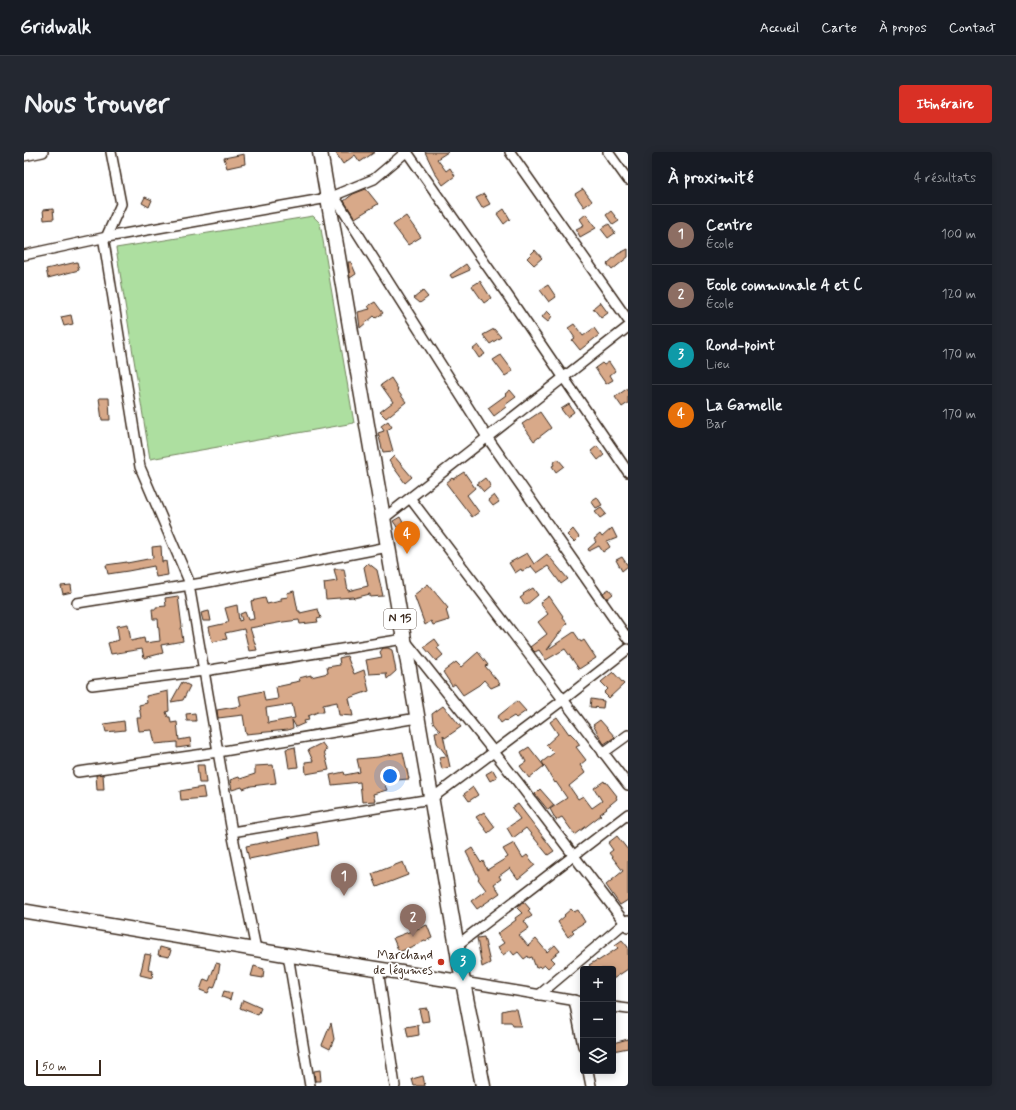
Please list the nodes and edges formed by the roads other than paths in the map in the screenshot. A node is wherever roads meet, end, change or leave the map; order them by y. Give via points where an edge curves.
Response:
1 (43, 152) edge
2 (111, 152) edge
3 (320, 152) edge
4 (407, 152) edge
5 (510, 152) edge
6 (608, 152) edge
7 (24, 156) edge
8 (628, 180) edge
9 (331, 197) junction
10 (107, 237) junction
11 (24, 255) edge
12 (628, 320) edge
13 (628, 327) edge
14 (564, 377) junction
15 (487, 437) junction
16 (628, 472) edge
17 (410, 498) junction
18 (383, 519) junction
19 (388, 547) junction
20 (189, 585) junction
21 (77, 603) dead end
22 (628, 639) edge
23 (404, 640) junction
24 (628, 650) edge
25 (204, 671) junction
26 (92, 685) dead end
27 (564, 700) junction
28 (417, 718) junction
29 (628, 735) edge
30 (218, 752) junction
31 (494, 752) junction
32 (604, 753) junction
33 (78, 772) dead end
34 (628, 785) edge
35 (431, 799) junction
36 (628, 814) edge
37 (232, 832) junction
38 (574, 855) junction
39 (24, 911) edge
40 (627, 923) edge
41 (456, 946) junction
42 (256, 949) junction
43 (288, 955) junction
44 (378, 969) junction
45 (463, 982) junction
46 (539, 995) junction
47 (579, 1001) edge
48 (616, 1007) edge
49 (628, 1009) edge
50 (582, 1038) edge
51 (589, 1074) edge
52 (310, 1086) edge
53 (395, 1086) edge
54 (483, 1086) edge
55 (591, 1086) edge

1 - 7 street
2 - 10 street via 121,204
3 - 9 main road, N 15
4 - 9 street via 374,179
4 - 14 street
5 - 12 street
6 - 8 street
9 - 10 street
9 - 15 street
9 - 18 main road, N 15
10 - 11 street
10 - 20 street via 104,242 140,467
13 - 14 street
14 - 15 street
14 - 16 street
15 - 17 street
15 - 22 street
17 - 18 street
17 - 27 street
18 - 19 main road, N 15
19 - 20 street
19 - 23 main road, N 15
20 - 21 street
20 - 25 street
23 - 25 street
23 - 28 main road, N 15
23 - 31 street
24 - 27 street
25 - 26 street
25 - 30 street
27 - 31 street
27 - 32 street
28 - 30 street
28 - 35 main road, N 15
29 - 32 street
30 - 33 street
30 - 37 street
31 - 35 street
31 - 38 street
32 - 34 street
35 - 37 street
35 - 41 main road, N 15
36 - 38 street
37 - 42 street
38 - 40 street
38 - 41 street
39 - 42 main road
40 - 46 street
41 - 45 main road, N 15
42 - 43 main road
43 - 44 main road
43 - 52 street
44 - 45 main road
44 - 53 street
45 - 46 street
45 - 54 main road, N 15
46 - 47 street
47 - 50 street
48 - 49 street
51 - 55 street

